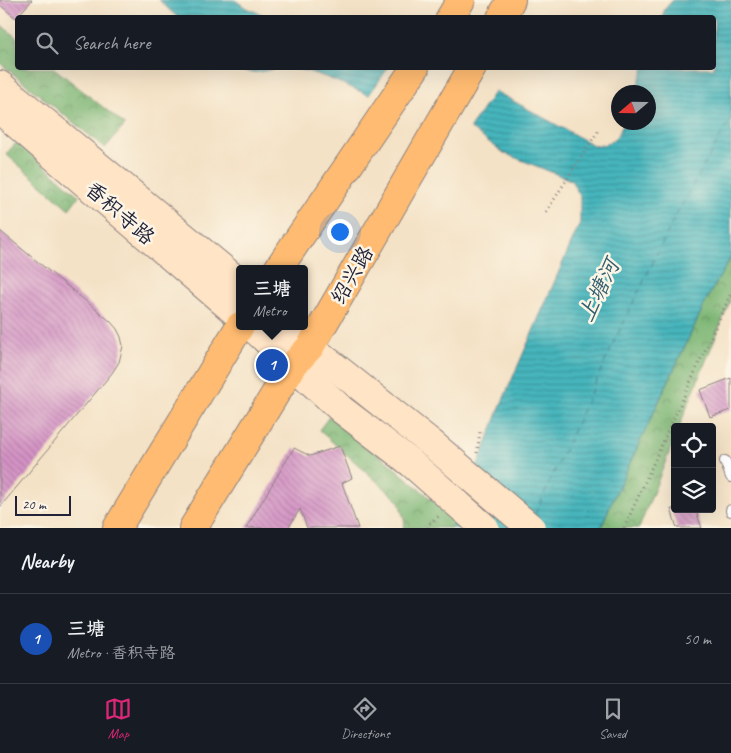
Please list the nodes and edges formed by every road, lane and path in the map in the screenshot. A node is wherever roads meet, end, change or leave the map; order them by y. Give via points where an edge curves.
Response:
1 (461, 0) edge
2 (511, 0) edge
3 (452, 15) edge
4 (503, 15) edge
5 (415, 70) edge
6 (471, 70) edge
7 (0, 84) edge
8 (0, 110) edge
9 (600, 128) dead end
10 (546, 212) dead end
11 (281, 265) edge
12 (236, 280) edge
13 (731, 293) edge
14 (236, 313) edge
15 (238, 330) edge
16 (258, 330) edge
17 (290, 330) edge
18 (302, 356) junction
19 (725, 460) dead end
20 (731, 477) edge
21 (117, 528) edge
22 (193, 528) edge
23 (485, 528) edge
24 (531, 528) edge
25 (624, 528) edge

1 - 3 main road
2 - 4 main road
5 - 11 main road
6 - 18 main road, 绍兴路
7 - 12 main road, 香积寺路
8 - 14 main road, 香积寺路
9 - 10 path
13 - 25 path
15 - 21 main road
16 - 18 main road
17 - 18 main road
18 - 22 main road, 绍兴路
18 - 23 main road, bridge via 342,410 410,462
18 - 24 main road, bridge via 431,443
19 - 20 lane

